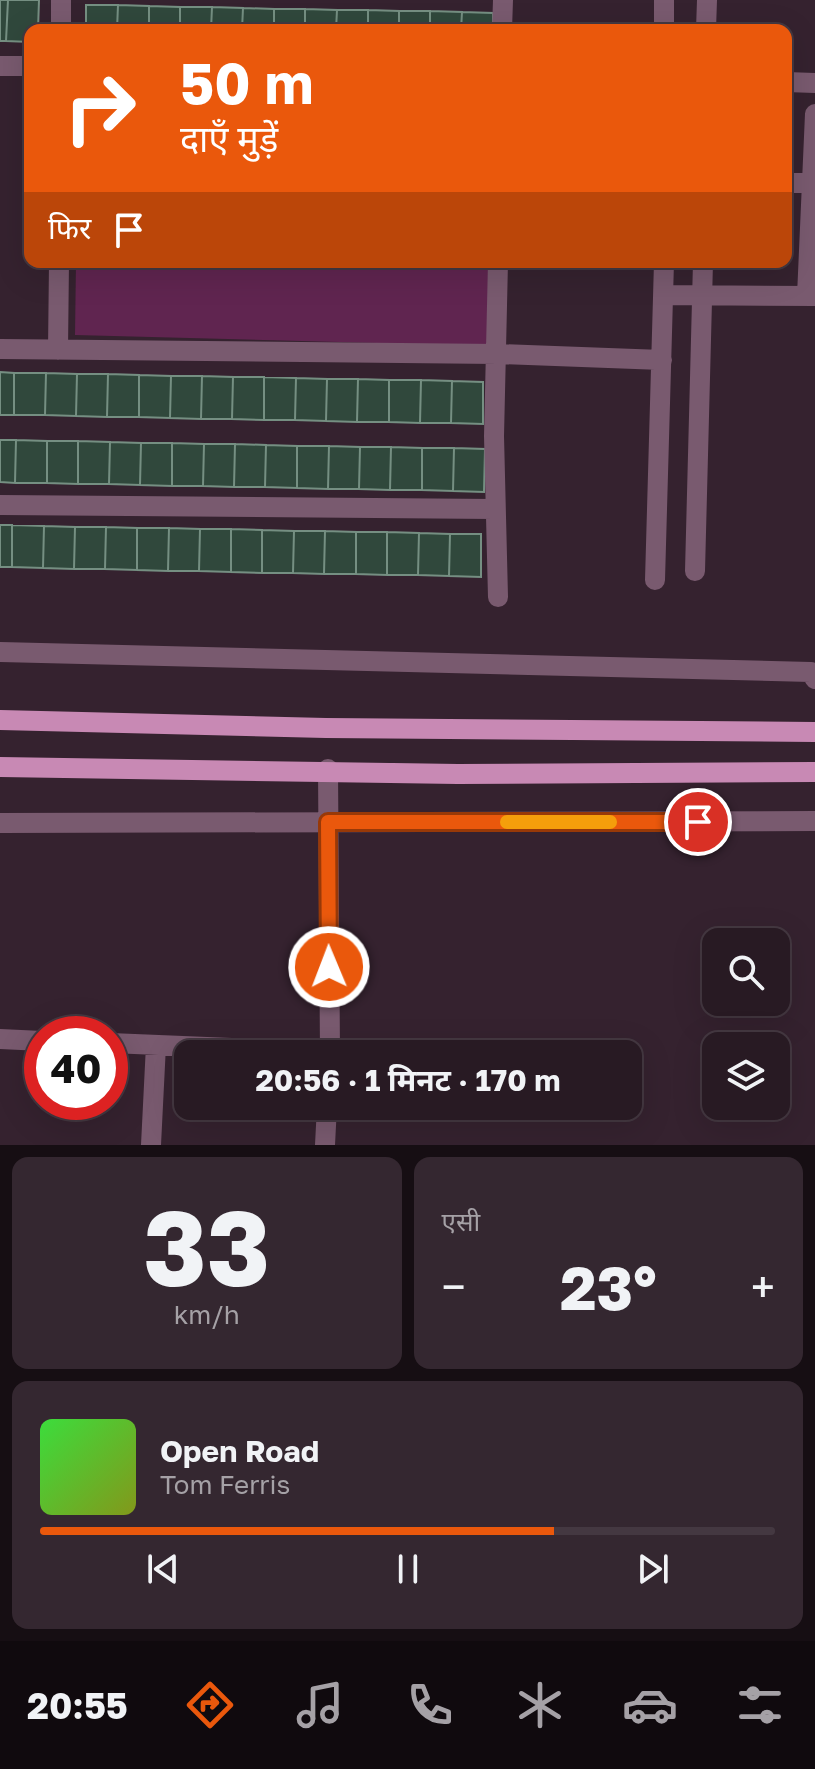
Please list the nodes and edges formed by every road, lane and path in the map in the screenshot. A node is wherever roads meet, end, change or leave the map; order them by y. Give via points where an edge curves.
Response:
1 (61, 0) edge
2 (503, 0) edge
3 (664, 0) edge
4 (707, 0) edge
5 (61, 24) edge
6 (502, 24) edge
7 (664, 24) edge
8 (706, 24) edge
9 (0, 66) edge
10 (24, 66) edge
11 (792, 82) edge
12 (815, 83) edge
13 (815, 114) edge
14 (792, 183) edge
15 (812, 183) junction
16 (59, 268) edge
17 (498, 268) edge
18 (664, 268) edge
19 (703, 268) edge
20 (665, 295) junction
21 (702, 296) junction
22 (811, 296) edge
23 (0, 349) edge
24 (58, 350) junction
25 (498, 354) junction
26 (662, 360) junction
27 (0, 505) edge
28 (494, 509) junction
29 (695, 571) dead end
30 (655, 580) dead end
31 (498, 597) dead end
32 (0, 652) edge
33 (815, 679) edge
34 (0, 720) edge
35 (815, 732) edge
36 (0, 767) edge
37 (328, 769) junction
38 (815, 772) edge
39 (815, 821) edge
40 (328, 822) junction
41 (0, 823) edge
42 (0, 1039) edge
43 (24, 1040) edge
44 (330, 1040) edge
45 (128, 1044) edge
46 (156, 1045) junction
47 (174, 1046) edge
48 (326, 1120) edge
49 (151, 1145) edge
50 (325, 1145) edge

1 - 5 street
2 - 6 street
3 - 7 street
4 - 8 street
9 - 10 street
11 - 12 street
13 - 15 street
14 - 15 street
15 - 22 street
16 - 24 street
17 - 25 street
18 - 20 street
19 - 21 street
20 - 21 street
20 - 26 street
21 - 22 street
21 - 29 street
23 - 24 street
24 - 25 street
25 - 26 street
25 - 28 street
26 - 30 street
27 - 28 street
28 - 31 street
32 - 33 street via 811,672
34 - 35 main road
36 - 37 main road
37 - 38 main road via 458,774
37 - 40 street
39 - 40 street
40 - 41 street
40 - 44 street
42 - 43 street
45 - 46 street
46 - 47 street
46 - 49 street
48 - 50 street

